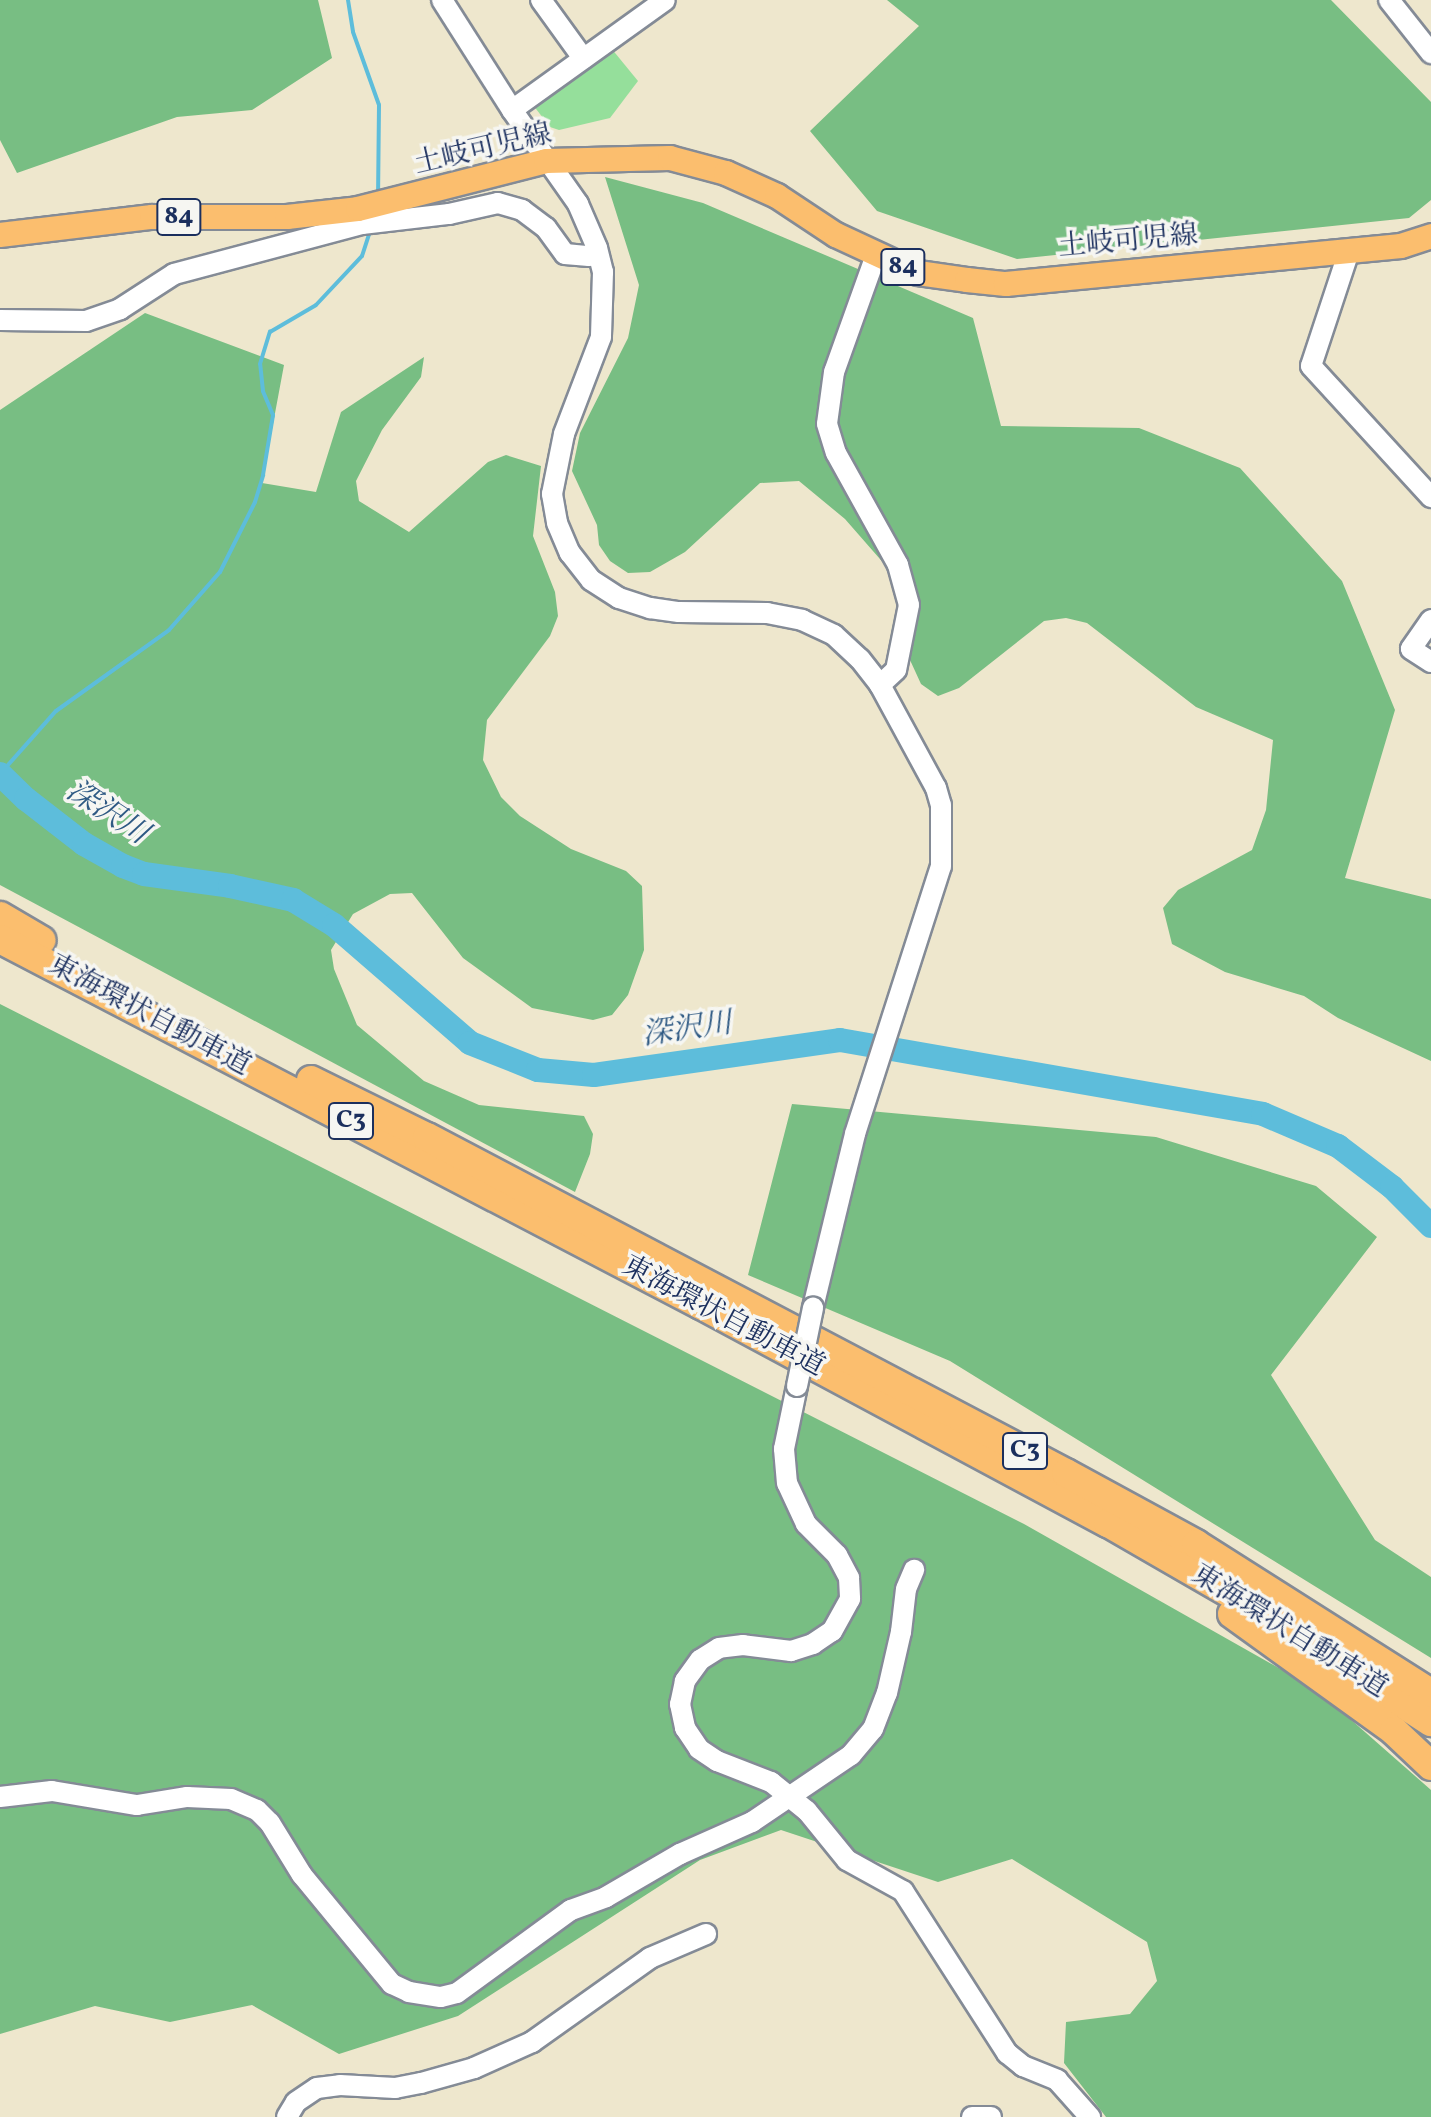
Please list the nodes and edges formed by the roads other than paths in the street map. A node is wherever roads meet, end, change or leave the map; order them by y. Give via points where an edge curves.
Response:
1 (426, 0) edge
2 (442, 0) edge
3 (541, 0) edge
4 (665, 0) edge
5 (1389, 0) edge
6 (1431, 53) edge
7 (583, 58) junction
8 (512, 110) junction
9 (546, 161) junction
10 (402, 208) junction
11 (360, 217) junction
12 (0, 235) edge
13 (1431, 236) edge
14 (597, 248) junction
15 (1349, 251) junction
16 (876, 255) junction
17 (0, 320) edge
18 (1431, 497) edge
19 (1431, 620) edge
20 (1431, 662) edge
21 (880, 685) junction
22 (0, 916) edge
23 (0, 923) edge
24 (0, 939) edge
25 (53, 947) junction
26 (0, 960) edge
27 (287, 1088) junction
28 (964, 1446) junction
29 (914, 1570) dead end
30 (1307, 1612) junction
31 (1431, 1679) edge
32 (1431, 1693) edge
33 (1431, 1722) edge
34 (1431, 1766) edge
35 (0, 1797) edge
36 (790, 1798) junction
37 (706, 1934) dead end
38 (287, 2117) edge
39 (972, 2117) edge
40 (991, 2117) edge
41 (1090, 2117) edge

1 - 8 street
2 - 8 street
3 - 7 street
4 - 7 street
5 - 6 street
7 - 8 street
8 - 9 street
9 - 10 main road, 土岐可児線 / 84
9 - 14 street via 578,204
9 - 16 main road, 土岐可児線 / 84 via 670,158 726,173 777,196
10 - 11 main road, 土岐可児線 / 84
10 - 14 street via 449,214 498,203 522,210 546,228 565,254 589,256
11 - 12 main road, 土岐可児線 / 84 via 152,217
11 - 17 street via 174,274 120,309 86,321
13 - 15 main road, 土岐可児線 / 84 via 1401,246
14 - 21 street via 603,272 601,337 564,434 552,494 570,553 591,580 619,598 650,608 767,613 802,620 834,635
15 - 16 main road, 土岐可児線 / 84 via 1006,284 918,273
15 - 18 street via 1311,366
16 - 21 street via 834,372 827,424 836,453 898,565 909,605 896,670
19 - 20 street via 1411,649
21 - 36 street, bridge via 936,788 941,866 855,1134 784,1449 787,1483 806,1524 837,1555 849,1578 850,1599 832,1631 813,1644 791,1651 719,1648 700,1660 685,1681 680,1704 685,1728 699,1749 771,1782
22 - 25 highway
23 - 25 highway, 東海環状自動車道 / C3
24 - 27 highway, 東海環状自動車道 / C3
25 - 30 highway, 東海環状自動車道 / C3 via 884,1376 1183,1537
26 - 27 highway
27 - 28 highway, 東海環状自動車道 / C3
28 - 33 highway, 東海環状自動車道 / C3 via 1214,1582
28 - 34 highway, C3 via 1241,1620 1394,1731
29 - 36 street via 887,1693 873,1729 851,1755
30 - 31 highway
30 - 32 highway, 東海環状自動車道 / C3
35 - 36 street via 52,1791 137,1805 218,1795 244,1804 270,1823 302,1875 392,1984 441,1997 457,1993 571,1910 724,1837
36 - 41 street via 847,1860 903,1891 1007,2053 1057,2080
37 - 38 street via 650,1958 532,2042 503,2055 395,2088 317,2088 296,2102
39 - 40 street

